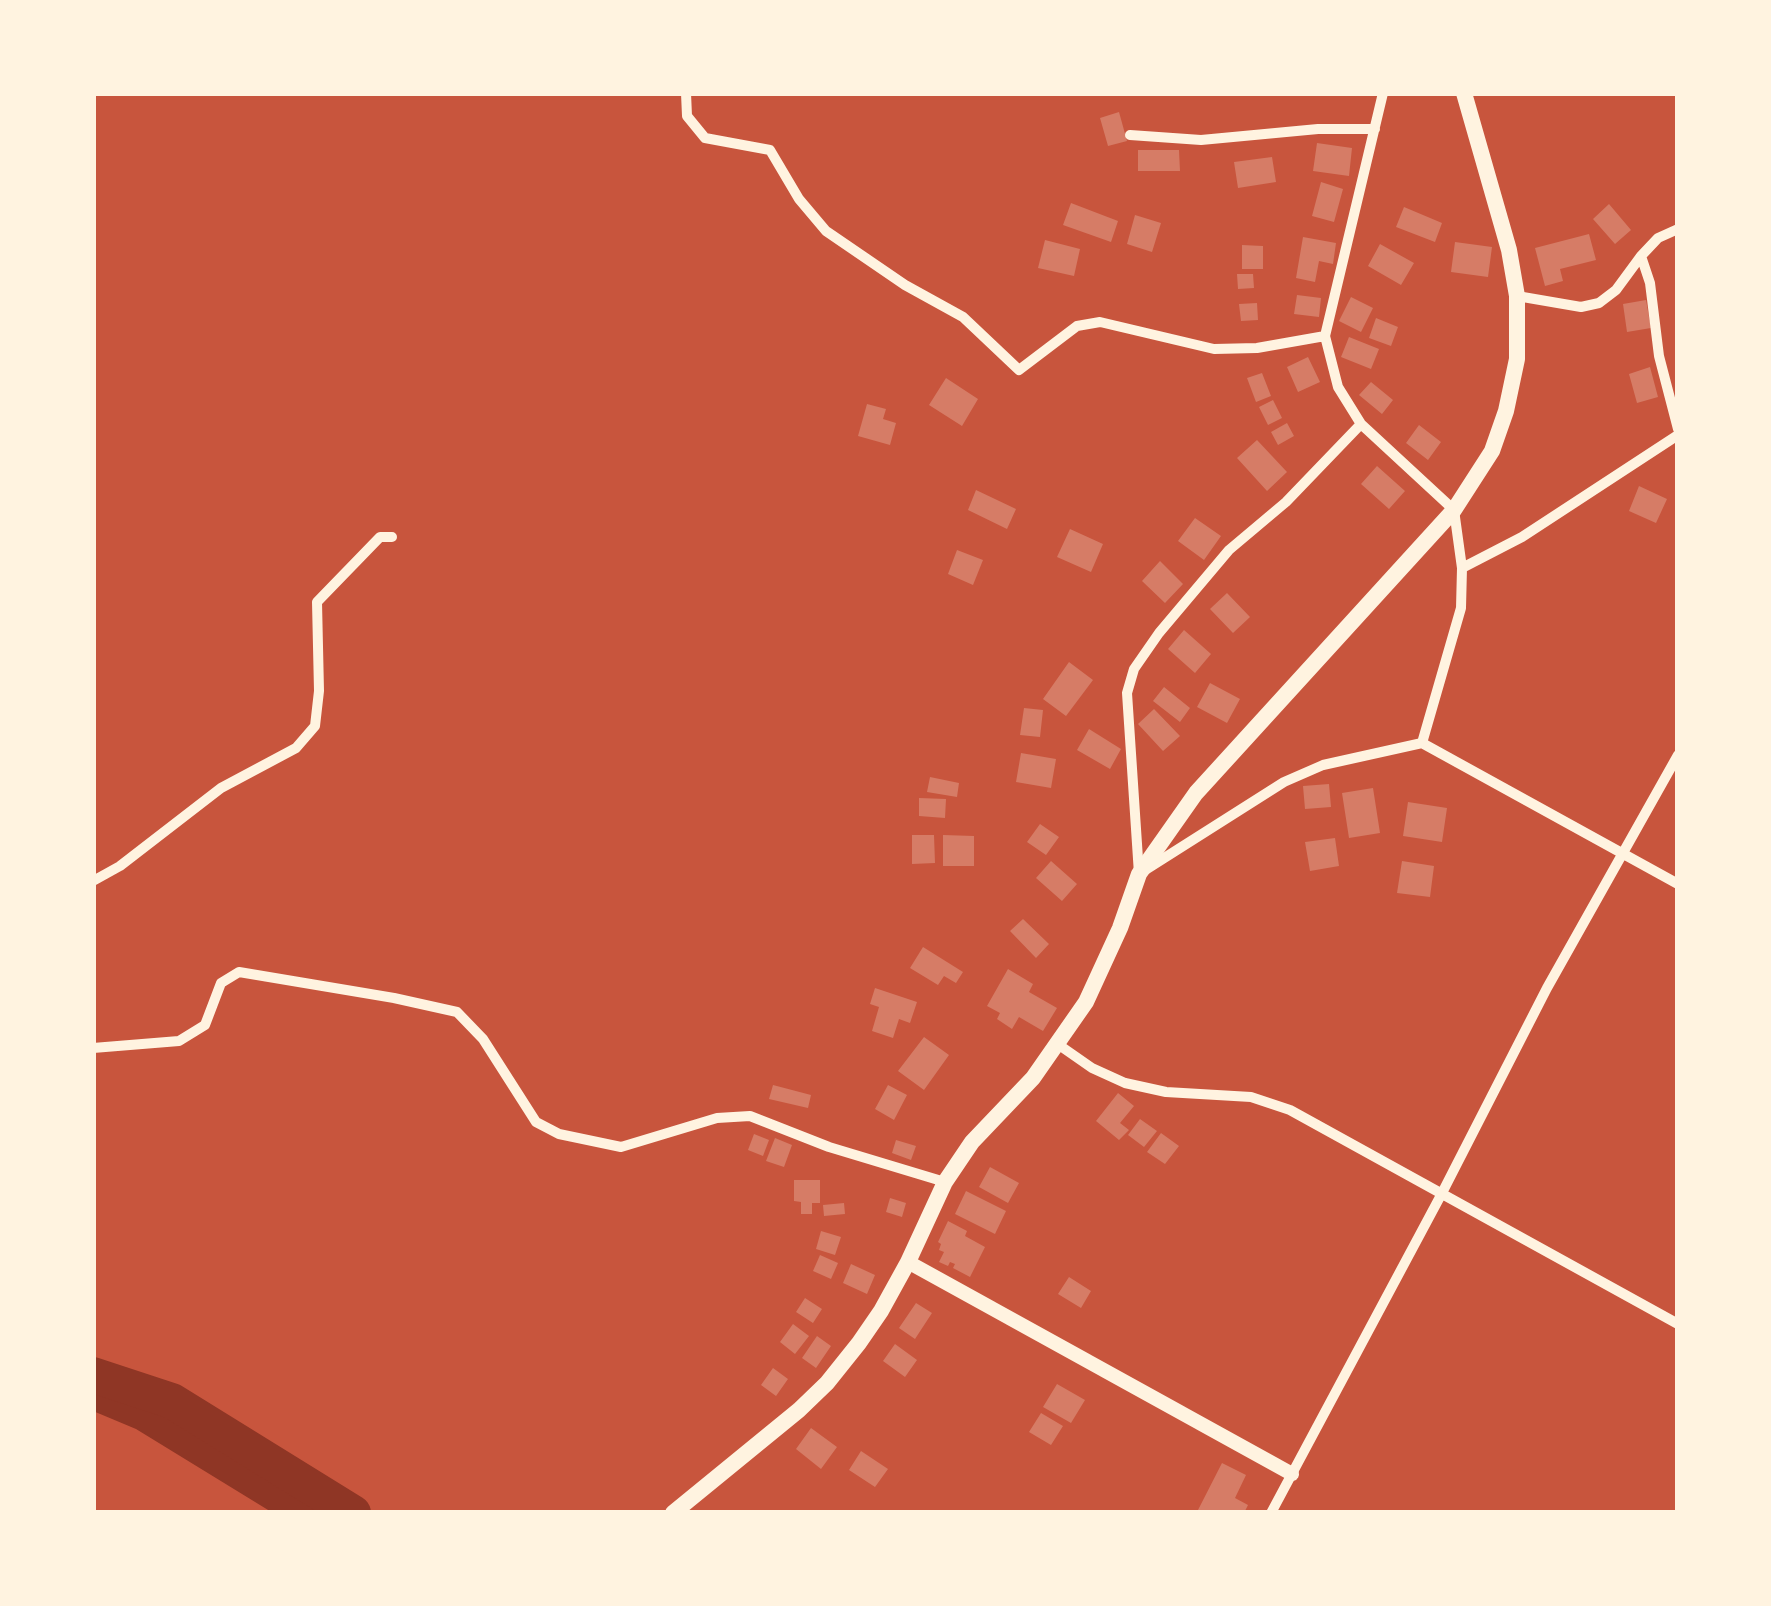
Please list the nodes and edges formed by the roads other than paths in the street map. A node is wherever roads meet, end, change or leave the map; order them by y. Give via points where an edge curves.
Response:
1 (686, 93) edge
2 (1383, 93) edge
3 (1464, 93) edge
4 (1376, 129) junction
5 (1130, 134) dead end
6 (1678, 229) edge
7 (1640, 256) junction
8 (1517, 296) junction
9 (1325, 336) junction
10 (1361, 424) junction
11 (1678, 432) edge
12 (1454, 510) junction
13 (392, 537) dead end
14 (1462, 568) junction
15 (1423, 743) junction
16 (1678, 755) edge
17 (1624, 854) junction
18 (1139, 874) junction
19 (93, 880) edge
20 (1678, 884) edge
21 (1058, 1045) junction
22 (93, 1048) edge
23 (945, 1182) junction
24 (1441, 1195) junction
25 (908, 1262) junction
26 (1678, 1324) edge
27 (1292, 1474) junction
28 (675, 1512) edge
29 (1271, 1513) edge

1 - 9 street via 687,116 705,138 770,150 826,231 963,317 1018,370 1077,326 1100,322 1214,349
2 - 4 street
3 - 8 main road
4 - 5 street via 1201,140
4 - 9 street
6 - 7 street
7 - 8 street via 1599,303
7 - 11 street
8 - 12 main road via 1506,412
9 - 10 street via 1338,387
10 - 12 street
10 - 18 street via 1229,550 1134,669 1127,693
11 - 14 street
12 - 14 street
12 - 18 main road via 1220,764
13 - 19 street via 380,537 317,602 315,726 296,748 221,788
14 - 15 street via 1460,608
15 - 17 street
15 - 18 street via 1284,782
16 - 17 street
17 - 20 street
17 - 24 street
18 - 21 main road via 1086,1002
21 - 23 main road
21 - 24 street via 1125,1083 1251,1096 1290,1110
22 - 23 street via 179,1041 205,1025 221,983 238,972 457,1012 536,1122 559,1134 621,1147 750,1116
23 - 25 main road
24 - 26 street
24 - 27 street
25 - 27 street
25 - 28 main road via 826,1383
27 - 29 street

